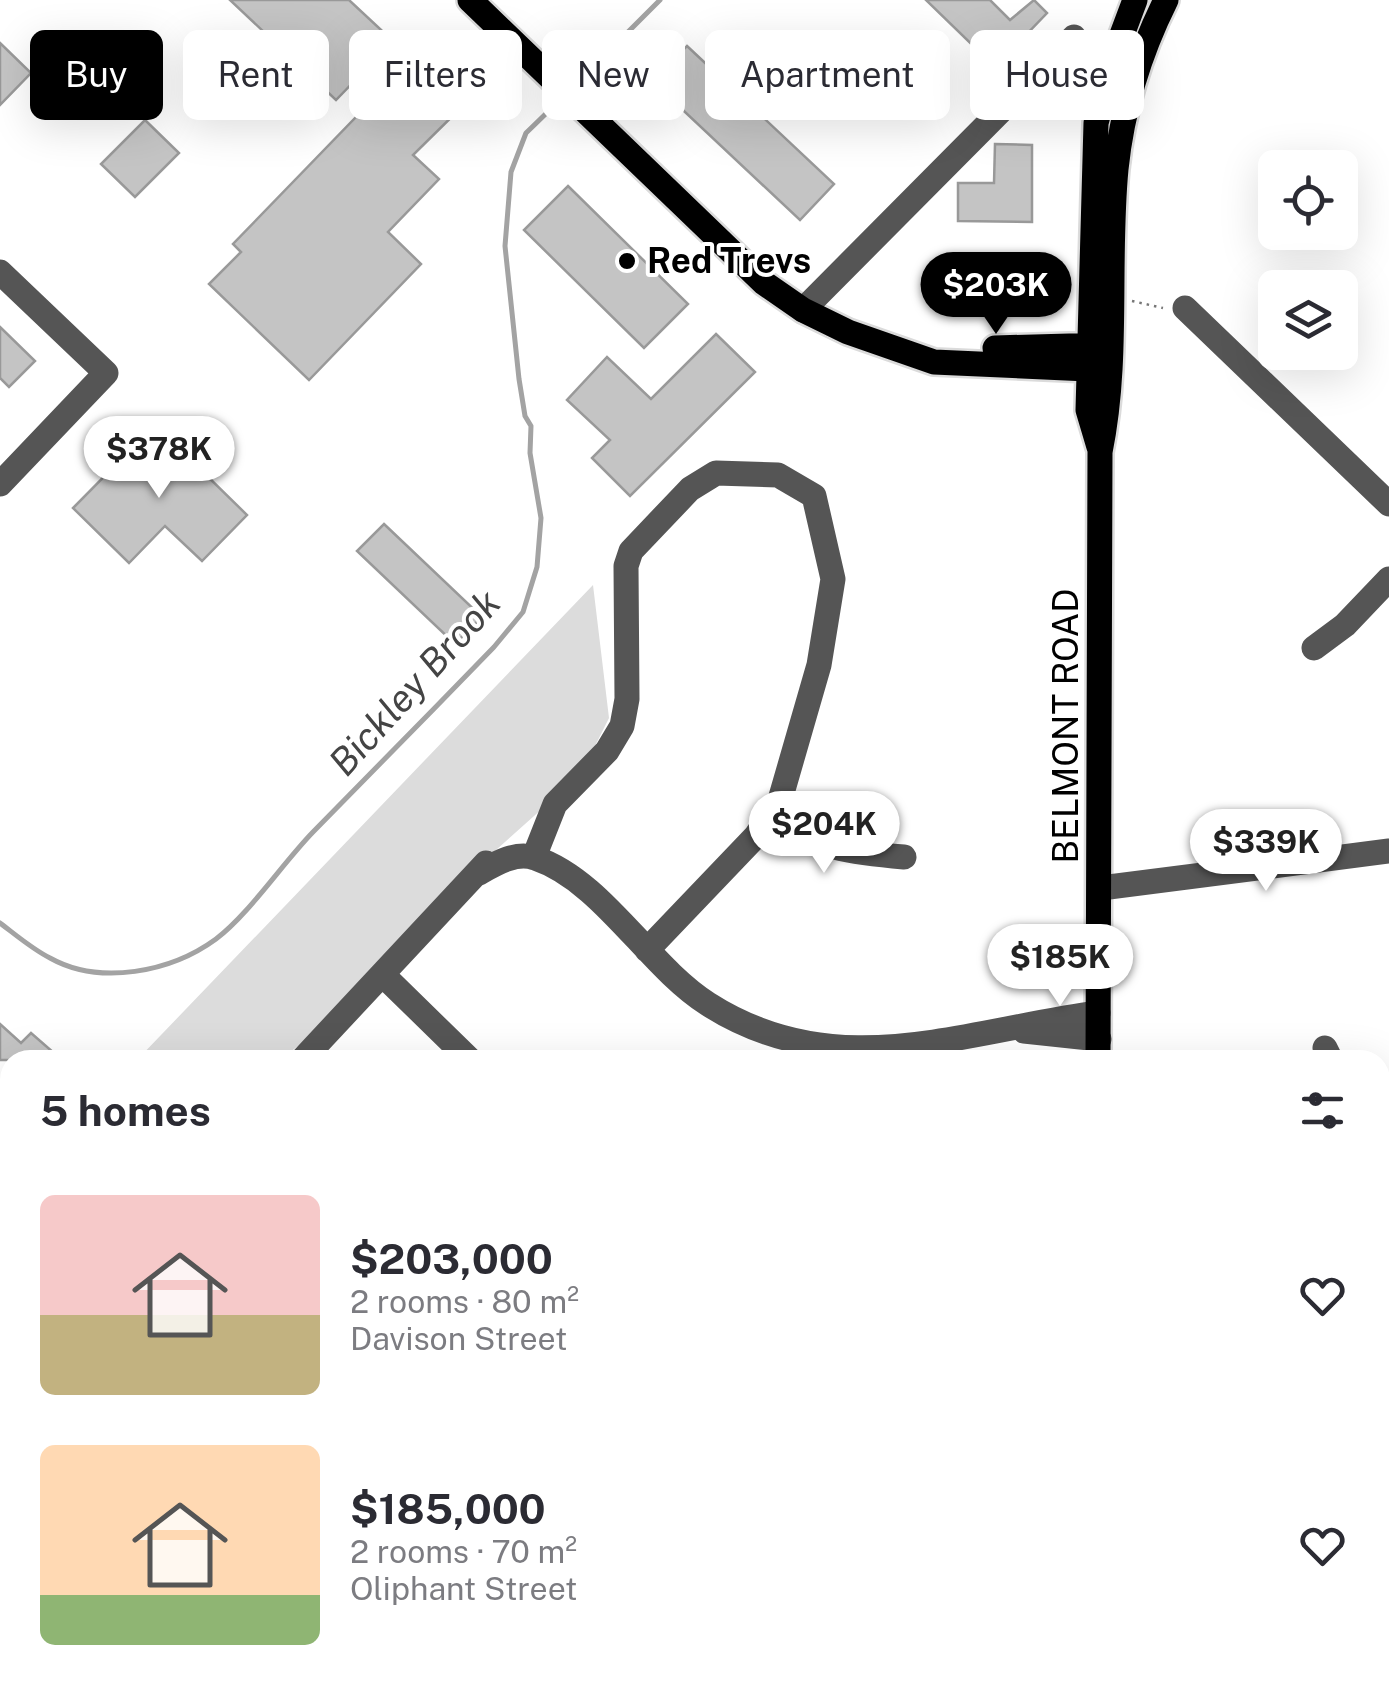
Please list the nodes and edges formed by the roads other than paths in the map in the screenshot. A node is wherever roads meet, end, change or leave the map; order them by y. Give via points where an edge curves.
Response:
1 (470, 0) edge
2 (1136, 0) edge
3 (1166, 0) edge
4 (992, 120) edge
5 (0, 272) edge
6 (1185, 308) road end
7 (803, 310) junction
8 (1099, 357) junction
9 (0, 484) edge
10 (1389, 504) edge
11 (1389, 579) edge
12 (1314, 648) dead end
13 (770, 819) junction
14 (536, 850) junction
15 (1389, 851) edge
16 (904, 858) dead end
17 (1101, 888) junction
18 (647, 950) junction
19 (383, 974) junction
20 (1098, 1037) edge
21 (311, 1050) edge
22 (460, 1050) edge
23 (848, 1050) edge
24 (912, 1050) edge

1 - 7 main road via 764,283
2 - 8 main road via 1096,123
3 - 8 main road via 1140,60 1120,141 1112,299
4 - 7 street
5 - 9 street via 106,373
6 - 10 street
7 - 8 main road via 895,346
8 - 17 main road, BELMONT ROAD via 1088,410 1100,452
11 - 12 street
13 - 14 street via 819,665 833,579 814,496 778,474 716,473 630,551 622,726 555,804
13 - 16 street via 832,850
13 - 18 street
14 - 18 street
14 - 19 street via 478,873
15 - 17 street
17 - 20 main road, BELMONT ROAD
18 - 23 street via 707,1004 757,1030
19 - 21 street
19 - 22 street
20 - 24 street via 1015,1030

